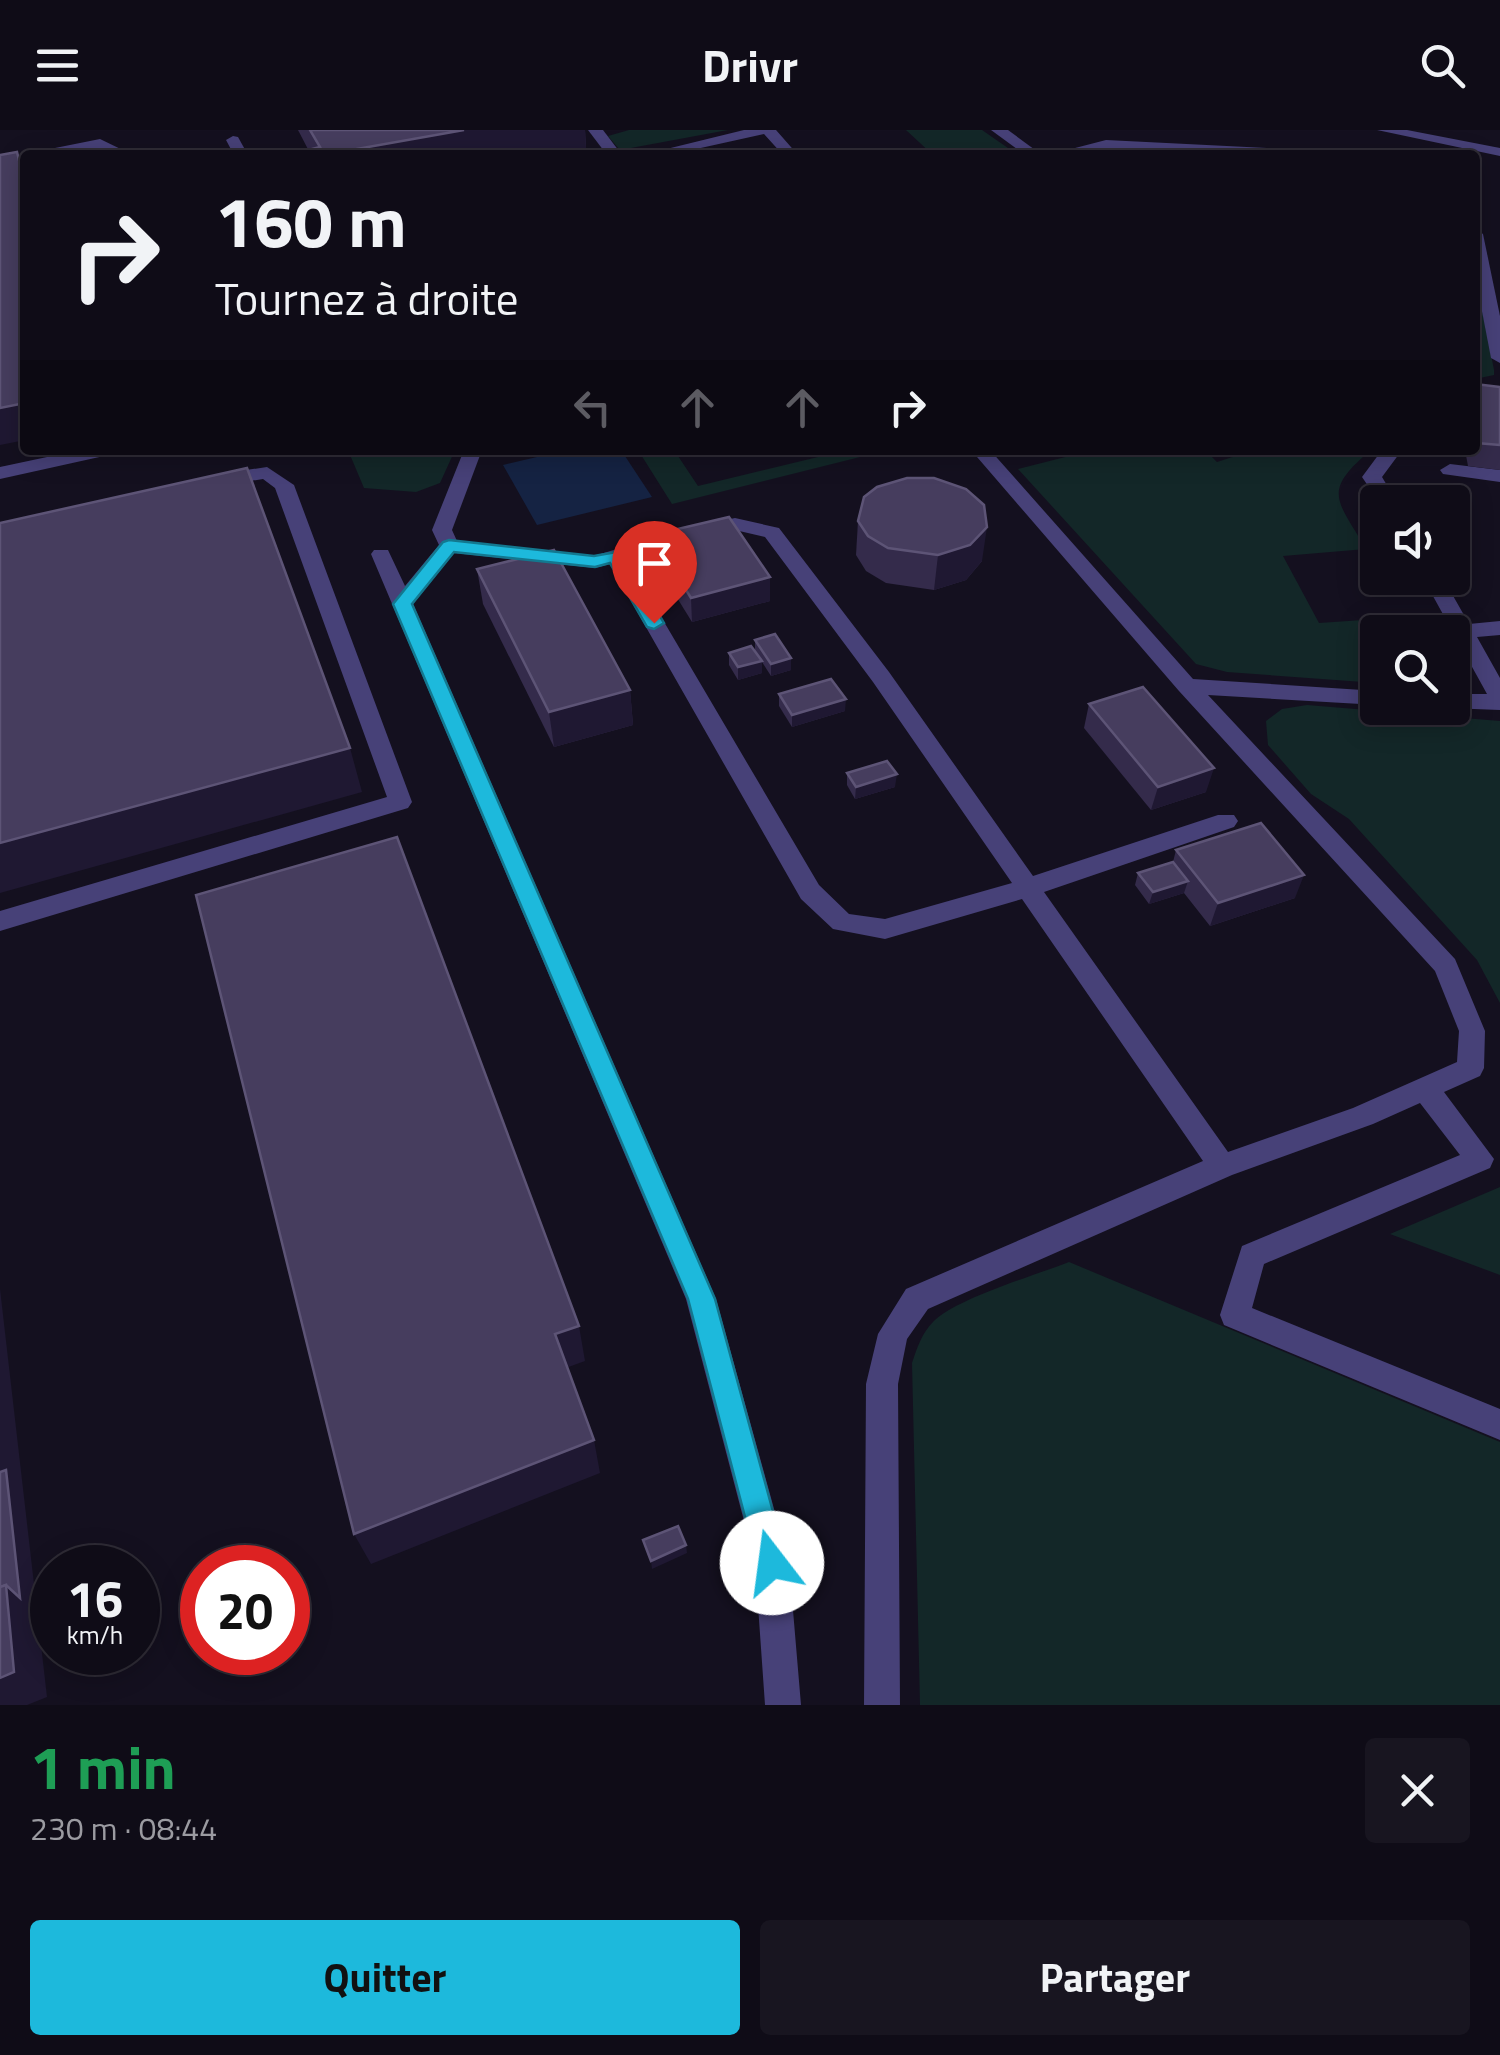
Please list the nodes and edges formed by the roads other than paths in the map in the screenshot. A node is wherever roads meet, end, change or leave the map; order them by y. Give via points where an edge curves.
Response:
1 (595, 130) edge
2 (766, 130) edge
3 (998, 130) edge
4 (1384, 130) edge
5 (58, 150) edge
6 (115, 150) edge
7 (611, 150) edge
8 (673, 150) edge
9 (786, 150) edge
10 (1028, 150) edge
11 (1078, 150) edge
12 (1228, 150) edge
13 (1500, 152) edge
14 (1480, 259) edge
15 (1500, 358) edge
16 (83, 455) edge
17 (470, 455) edge
18 (984, 455) edge
19 (1387, 455) edge
20 (1450, 470) dead end
21 (0, 473) edge
22 (1500, 476) edge
23 (1377, 485) edge
24 (193, 486) edge
25 (449, 546) junction
26 (381, 554) dead end
27 (615, 556) junction
28 (402, 604) junction
29 (1500, 628) edge
30 (1470, 631) edge
31 (1470, 639) edge
32 (1187, 686) junction
33 (1360, 697) edge
34 (1500, 699) edge
35 (1470, 700) edge
36 (1226, 821) dead end
37 (1027, 888) junction
38 (0, 922) edge
39 (1426, 1088) junction
40 (1222, 1166) junction
41 (1500, 1425) edge
42 (782, 1705) edge
43 (882, 1705) edge

1 - 7 lane
2 - 8 lane
2 - 9 lane
3 - 10 lane
4 - 13 lane
5 - 6 lane via 100,143
11 - 12 lane via 1106,144
14 - 15 lane
16 - 21 lane
17 - 25 lane via 442,530
18 - 32 lane
19 - 23 lane via 1372,477
20 - 22 lane
24 - 38 lane via 251,473 268,473 284,485 400,802
25 - 27 lane via 595,562
25 - 28 lane
26 - 28 lane
27 - 37 lane via 735,524 772,532
27 - 37 lane via 810,892 842,922 885,929
28 - 42 lane via 701,1299 772,1563
29 - 30 lane
31 - 34 lane
32 - 33 lane
32 - 39 lane via 1446,966 1472,1031 1470,1068
34 - 35 lane
36 - 37 lane
37 - 40 lane
39 - 40 lane
39 - 41 lane via 1480,1159 1252,1256 1235,1314
40 - 43 lane via 917,1298 894,1334 882,1384

